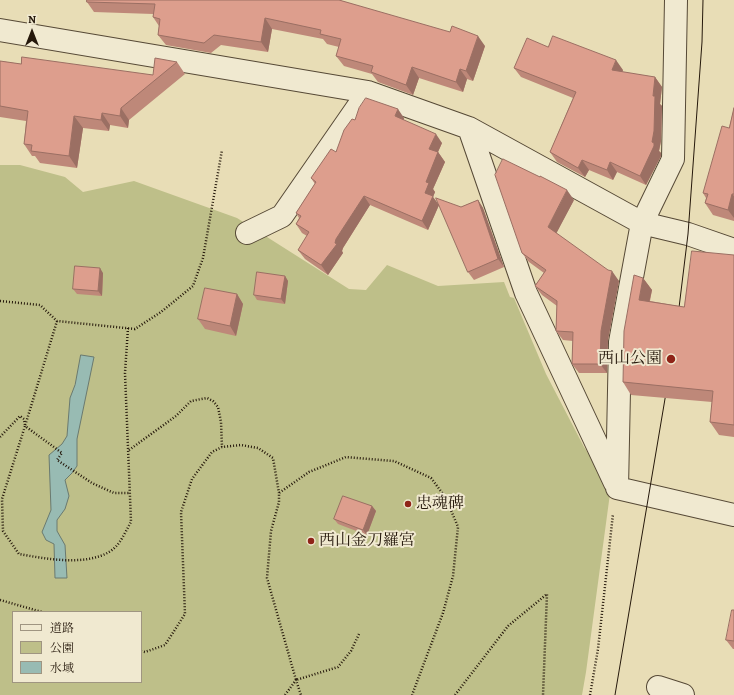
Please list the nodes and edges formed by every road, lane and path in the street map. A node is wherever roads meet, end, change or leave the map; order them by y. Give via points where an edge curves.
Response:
1 (676, 0) edge
2 (0, 30) edge
3 (368, 92) junction
4 (469, 128) junction
5 (222, 150) dead end
6 (642, 223) junction
7 (247, 232) dead end
8 (734, 250) edge
9 (0, 301) edge
10 (57, 321) junction
11 (128, 328) junction
12 (26, 426) junction
13 (0, 437) edge
14 (222, 446) junction
15 (129, 450) junction
16 (617, 488) junction
17 (129, 493) junction
18 (279, 493) junction
19 (734, 515) edge
20 (0, 600) edge
21 (38, 611) edge
22 (358, 634) dead end
23 (142, 650) edge
24 (296, 680) junction
25 (658, 687) dead end
26 (285, 695) edge
27 (301, 695) edge
28 (412, 695) edge
29 (455, 695) edge
30 (543, 695) edge
31 (590, 695) edge
32 (683, 695) edge

1 - 6 street via 674,159
2 - 3 street
3 - 4 street
3 - 7 street via 282,216
4 - 6 street
4 - 16 street via 526,294
5 - 11 path via 203,258 193,286 135,329
6 - 8 street via 688,234
6 - 16 street via 620,342
9 - 10 path via 40,305
10 - 11 path
10 - 12 path
11 - 15 path via 125,373
12 - 13 path via 20,416
12 - 17 path via 62,454 57,460 92,483 114,493
12 - 17 path via 2,498 3,531 19,554 86,560 110,552 121,540 131,522
14 - 15 path via 218,407 207,398 191,401 176,416
14 - 18 path via 241,444 258,448 273,458
14 - 23 path via 212,452 192,479 180,512 185,614 165,645 145,652
15 - 17 path
16 - 19 street
16 - 31 path
18 - 24 path via 271,531 267,578
18 - 28 path via 309,472 346,457 394,461 431,478 446,498 458,527 453,576 443,614
20 - 21 path
22 - 24 path via 351,651 338,667
24 - 26 path
24 - 27 path
25 - 32 street
29 - 30 path via 508,626 547,594

